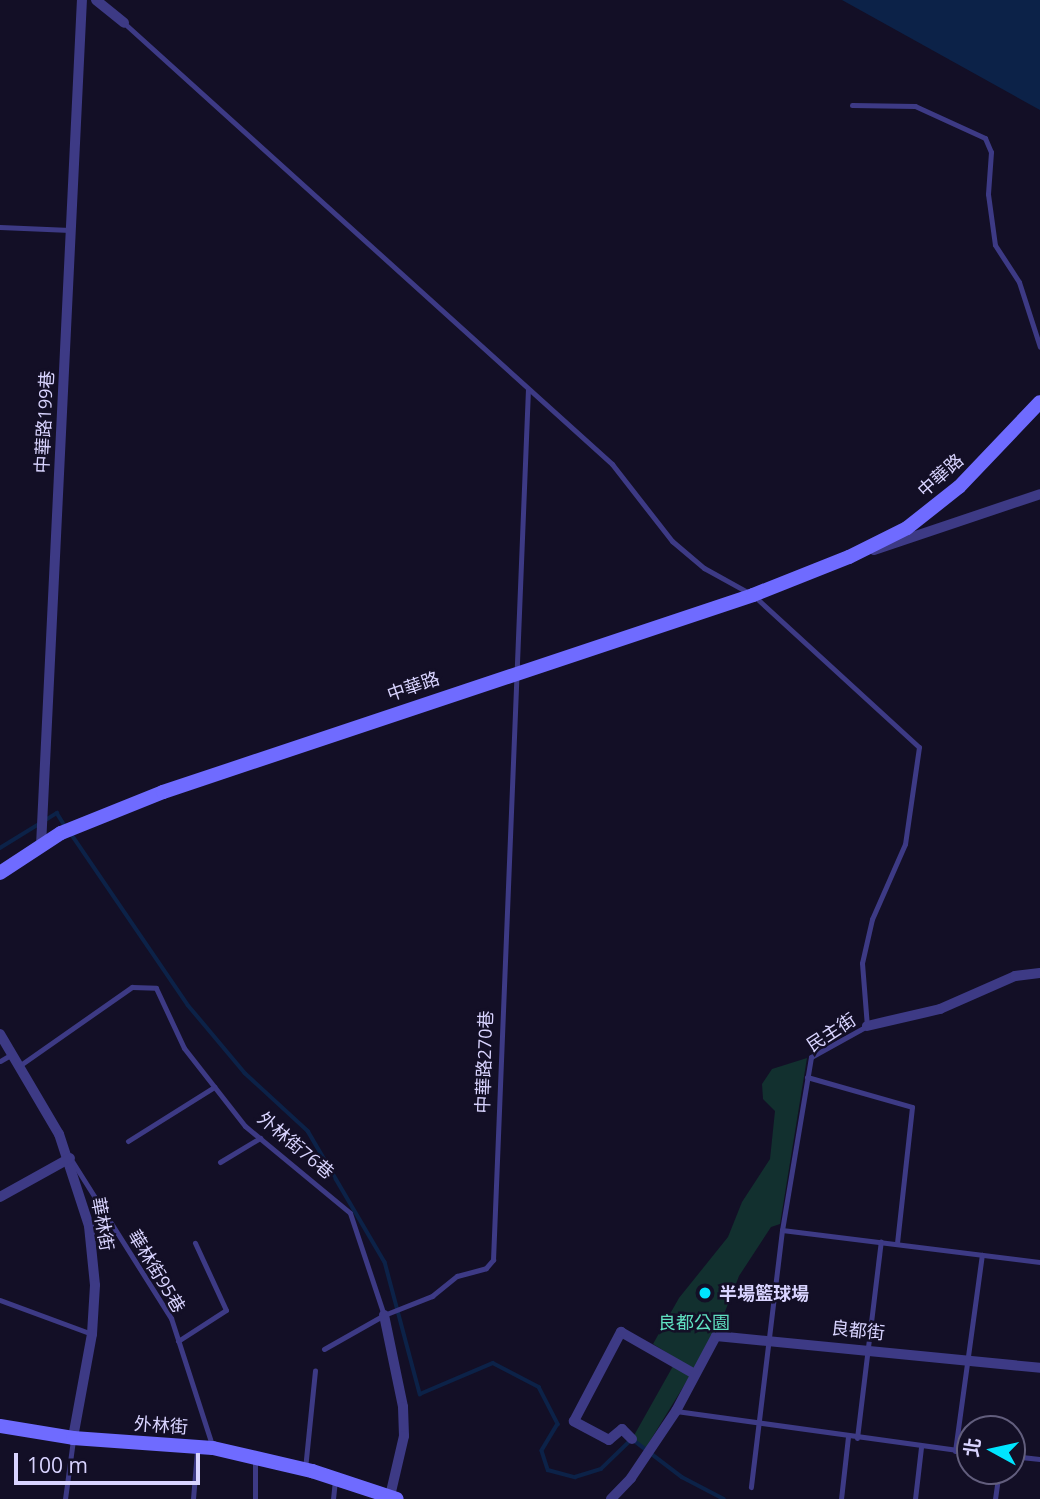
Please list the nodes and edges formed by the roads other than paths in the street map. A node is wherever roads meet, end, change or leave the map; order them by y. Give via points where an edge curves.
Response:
1 (82, 0) edge
2 (96, 0) edge
3 (124, 23) joint
4 (852, 105) dead end
5 (0, 227) edge
6 (71, 230) junction
7 (1040, 346) edge
8 (528, 389) junction
9 (1040, 402) edge
10 (1040, 494) edge
11 (849, 557) junction
12 (753, 595) junction
13 (515, 672) junction
14 (41, 846) junction
15 (0, 873) edge
16 (1040, 973) edge
17 (867, 1026) junction
18 (0, 1034) edge
19 (12, 1054) junction
20 (0, 1061) edge
21 (19, 1066) junction
22 (807, 1077) junction
23 (214, 1087) junction
24 (260, 1138) junction
25 (128, 1141) dead end
26 (70, 1158) junction
27 (220, 1162) dead end
28 (0, 1197) edge
29 (782, 1230) junction
30 (881, 1241) junction
31 (195, 1243) dead end
32 (897, 1243) junction
33 (982, 1255) junction
34 (1040, 1262) edge
35 (0, 1300) edge
36 (384, 1315) junction
37 (92, 1334) junction
38 (769, 1339) junction
39 (178, 1341) junction
40 (869, 1348) junction
41 (324, 1349) dead end
42 (968, 1360) junction
43 (1040, 1368) edge
44 (315, 1371) dead end
45 (692, 1373) junction
46 (676, 1411) junction
47 (759, 1423) junction
48 (0, 1426) edge
49 (848, 1437) junction
50 (73, 1438) junction
51 (857, 1438) junction
52 (632, 1439) dead end
53 (198, 1447) junction
54 (920, 1447) junction
55 (213, 1448) junction
56 (955, 1451) joint
57 (255, 1456) junction
58 (305, 1469) junction
59 (336, 1479) junction
60 (751, 1487) dead end
61 (394, 1498) edge
62 (65, 1499) edge
63 (193, 1499) edge
64 (255, 1499) edge
65 (333, 1499) edge
66 (611, 1499) edge
67 (841, 1499) edge
68 (915, 1499) edge

1 - 6 street, 中華路199巷
2 - 3 street
3 - 8 lane
4 - 7 lane via 915,106 985,138 992,152 988,194 995,245 1019,282
5 - 6 lane
6 - 14 street, 中華路199巷
8 - 12 lane via 612,464 672,541 704,568
8 - 13 lane
9 - 11 main road, 中華路 via 959,487 907,528
10 - 11 street, 中華路
11 - 12 main road, 中華路
12 - 13 main road, 中華路
12 - 17 lane, 民主街 via 919,747 905,844 872,919 862,962
13 - 14 main road, 中華路 via 163,792 61,832
13 - 36 lane, 中華路270巷 via 493,1260 486,1268 457,1276 432,1296
14 - 15 main road, 中華路
16 - 17 street via 1016,976 940,1009
17 - 22 lane, 民主街 via 811,1057
18 - 19 street, 華林街
19 - 20 lane
19 - 21 street, 華林街
21 - 23 lane, 外林街76巷 via 132,987 156,988 184,1048
21 - 26 street, 華林街
22 - 29 lane, 民主街
22 - 32 lane via 912,1107
23 - 24 lane, 外林街76巷
23 - 25 lane
24 - 27 lane
24 - 36 lane, 外林街76巷 via 350,1213
26 - 28 street
26 - 37 street, 華林街 via 89,1226 95,1285
26 - 39 lane, 華林街95巷 via 171,1318
29 - 30 lane
29 - 38 lane, 民主街
30 - 32 lane
30 - 40 lane
31 - 39 lane via 226,1310
32 - 33 lane
33 - 34 lane
33 - 42 lane
35 - 37 lane
36 - 41 lane, 中華路270巷
36 - 61 street, 外林街76巷 via 404,1416
37 - 50 street, 華林街
38 - 40 street, 良都街
38 - 45 street, 良都街 via 716,1336
38 - 47 lane, 民主街
39 - 55 lane, 華林街95巷
40 - 42 street, 良都街
40 - 51 lane
42 - 43 street, 良都街
42 - 56 lane
44 - 58 lane
45 - 46 street, 良都街
45 - 52 street via 621,1332 574,1421 610,1440 622,1429
46 - 47 lane
46 - 66 street, 良都街 via 631,1478
47 - 49 lane
47 - 60 lane, 民主街
48 - 50 main road, 外林街
49 - 51 lane
49 - 67 lane
50 - 53 main road, 外林街
50 - 62 lane
51 - 54 lane
53 - 55 main road, 外林街
53 - 63 lane
54 - 56 lane
54 - 68 lane
55 - 57 main road, 外林街
57 - 58 main road, 外林街
57 - 64 lane
58 - 59 main road, 外林街
59 - 61 main road, 外林街
59 - 65 lane

